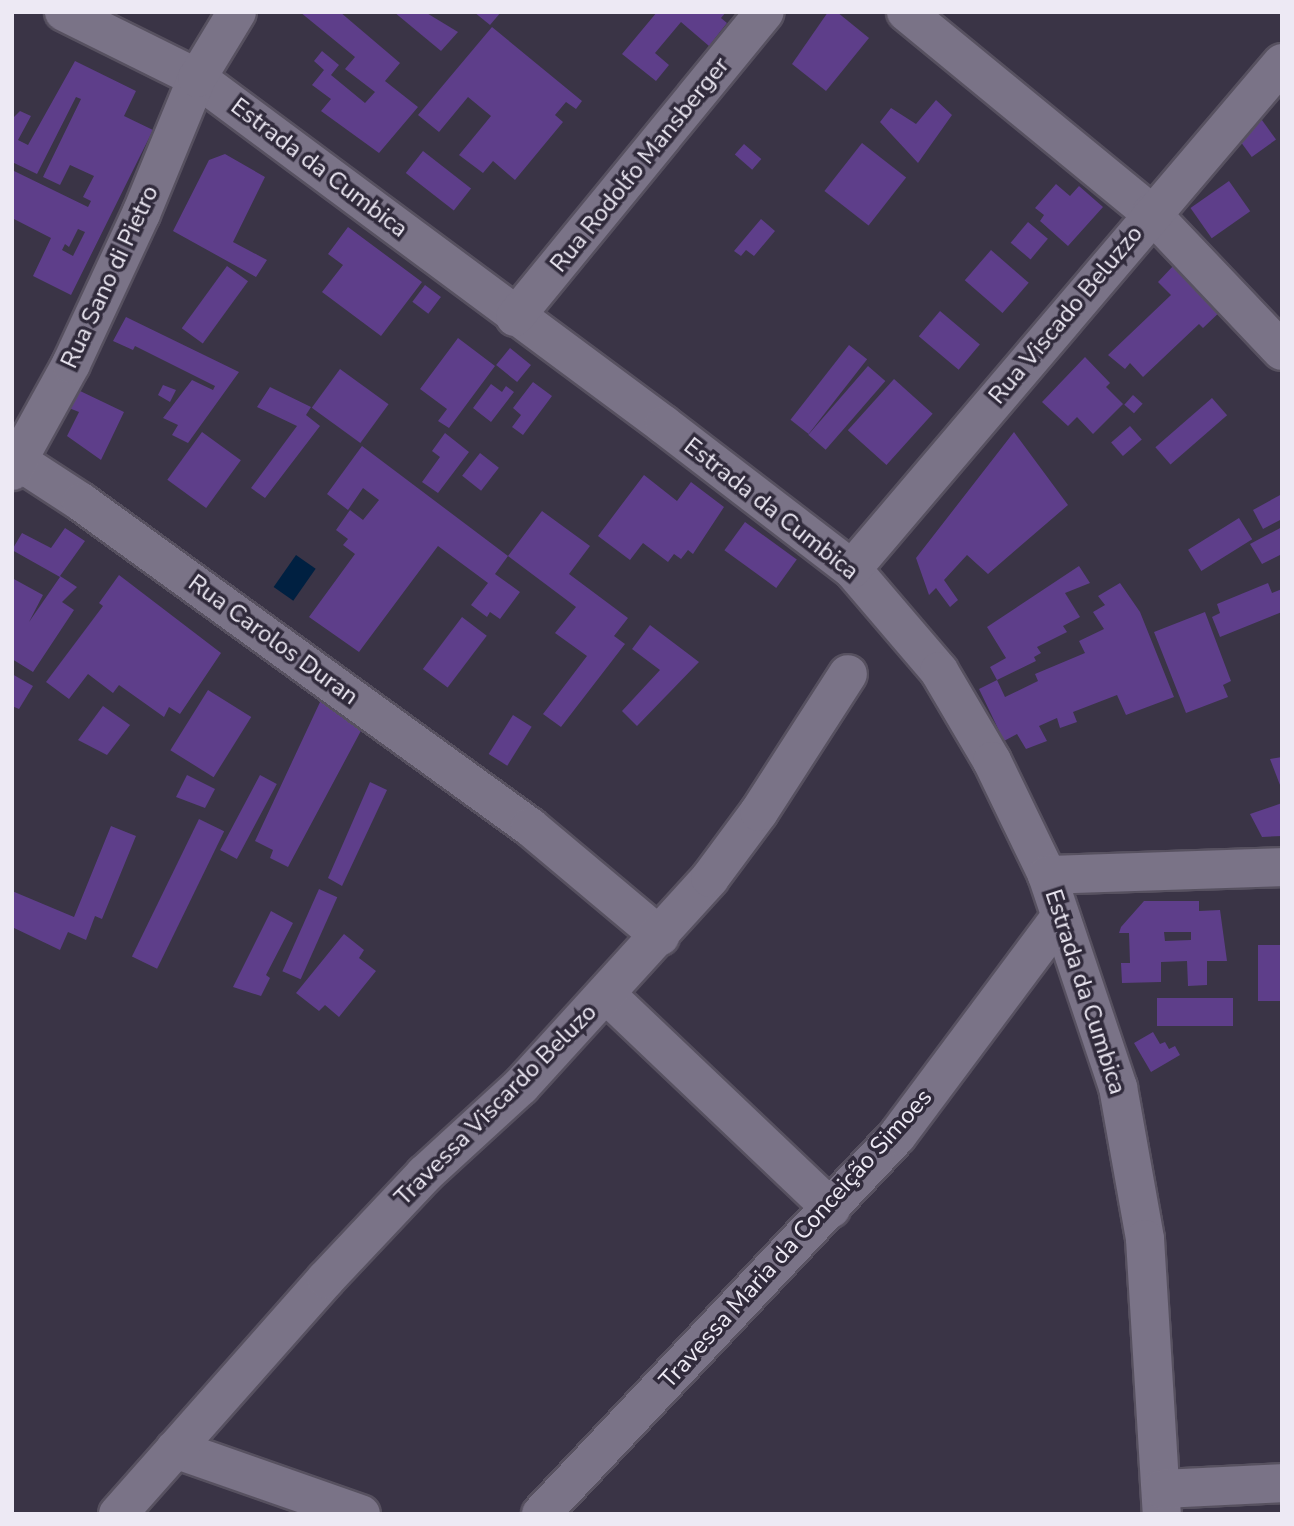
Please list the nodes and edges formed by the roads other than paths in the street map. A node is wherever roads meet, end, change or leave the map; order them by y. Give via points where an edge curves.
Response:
1 (64, 12) edge
2 (237, 12) edge
3 (765, 12) edge
4 (906, 12) edge
5 (1282, 63) edge
6 (197, 78) junction
7 (1151, 213) junction
8 (515, 317) junction
9 (1282, 351) edge
10 (14, 463) edge
11 (852, 569) junction
12 (848, 674) dead end
13 (1282, 867) edge
14 (1047, 875) junction
15 (1060, 917) junction
16 (660, 936) junction
17 (606, 994) junction
18 (831, 1208) junction
19 (175, 1449) junction
20 (1282, 1483) edge
21 (1161, 1501) edge
22 (118, 1514) edge
23 (360, 1514) edge
24 (541, 1514) edge

1 - 6 street, Estrada da Cumbica
2 - 6 street, Rua Sano di Pietro
3 - 8 street, Rua Rodolfo Mansberger
4 - 7 street
5 - 7 street, Rua Viscado Beluzzo
6 - 8 street, Estrada da Cumbica
6 - 10 street, Rua Sano di Pietro via 77,353
7 - 9 street
7 - 11 street, Rua Viscado Beluzzo
8 - 11 street, Estrada da Cumbica
10 - 16 street, Rua Carolos Duran via 530,827
11 - 14 street, Estrada da Cumbica via 939,671 992,761
12 - 16 street, Travessa Viscardo Beluzo via 759,812
13 - 14 street
14 - 15 street, Estrada da Cumbica
15 - 18 street, Travessa Maria da Conceição Simoes via 897,1136
15 - 21 street, Estrada da Cumbica via 1118,1087 1133,1157 1145,1239
16 - 17 street, Travessa Viscardo Beluzo
17 - 18 street
17 - 19 street, Travessa Viscardo Beluzo via 521,1086 425,1174
18 - 24 street, Travessa Maria da Conceição Simoes
19 - 22 street, Travessa Viscardo Beluzo
19 - 23 street
20 - 21 street

